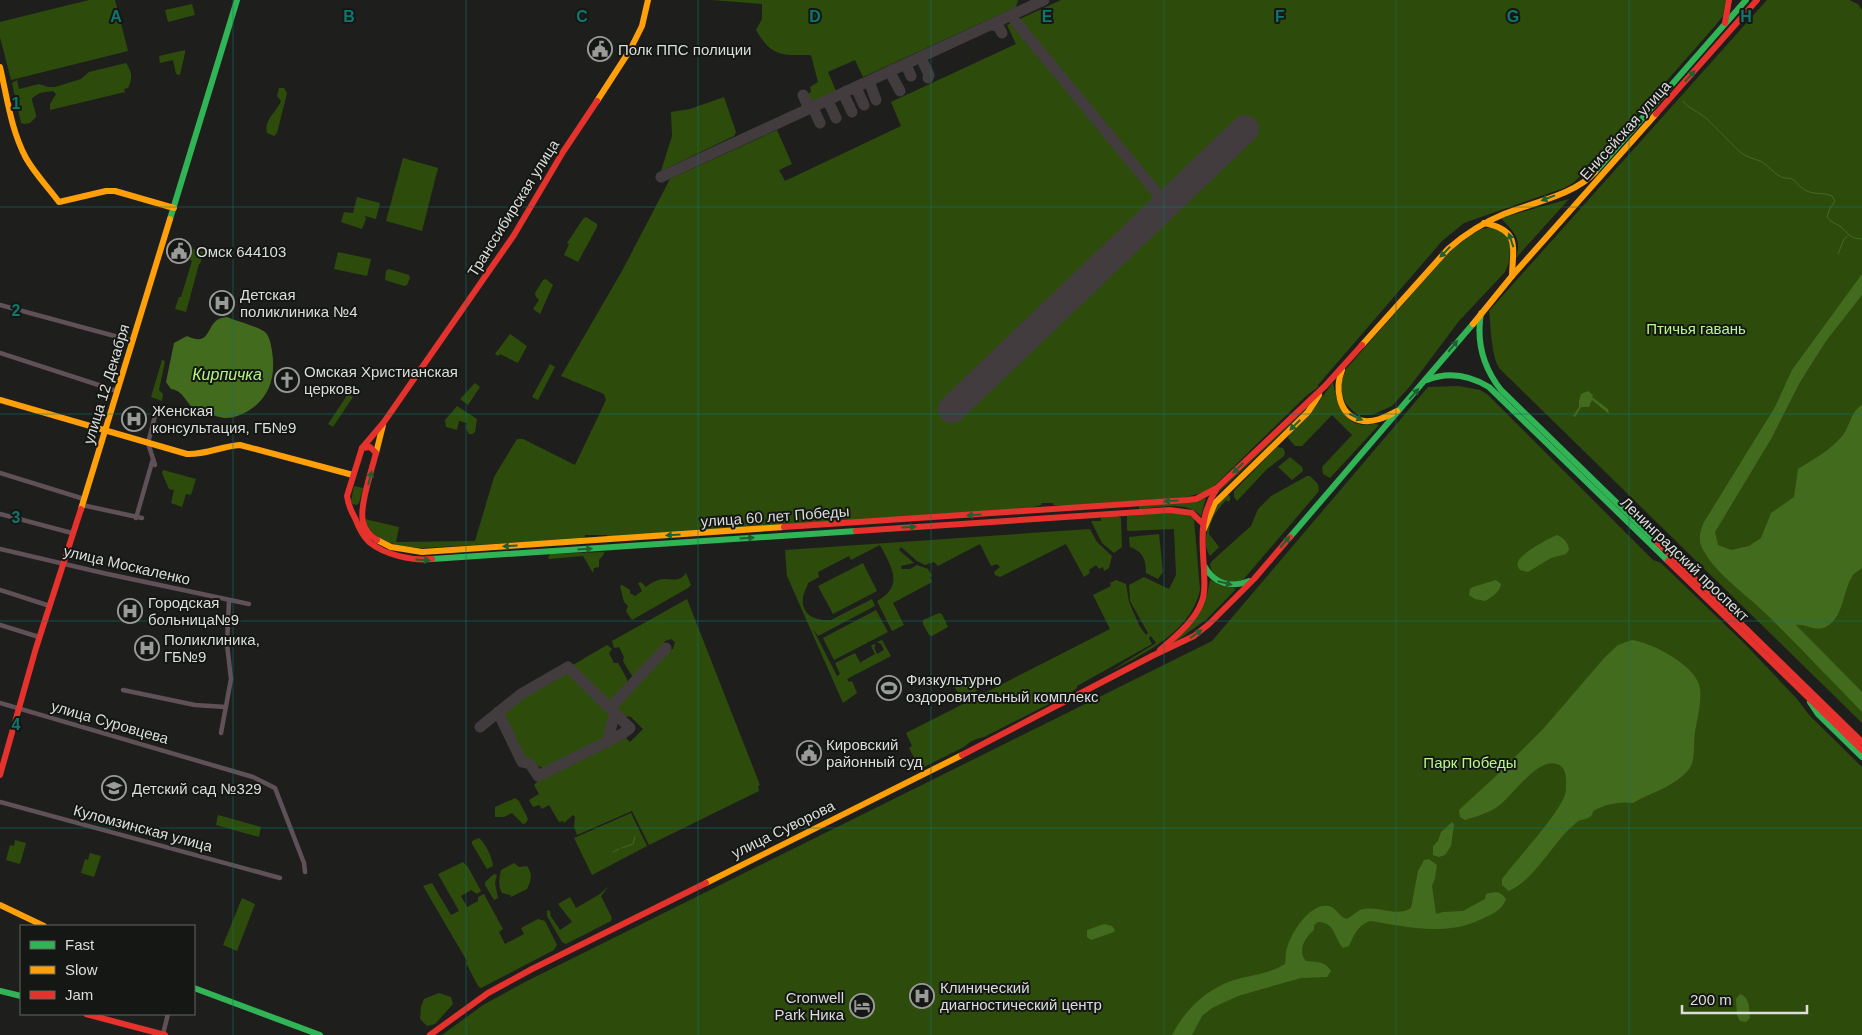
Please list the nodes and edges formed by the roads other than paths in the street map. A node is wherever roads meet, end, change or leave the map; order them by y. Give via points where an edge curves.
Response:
1 (237, 0) edge
2 (648, 0) edge
3 (1729, 0) edge
4 (1746, 0) edge
5 (1757, 0) edge
6 (1725, 23) junction
7 (0, 67) edge
8 (174, 208) junction
9 (1484, 223) junction
10 (1512, 276) junction
11 (0, 305) edge
12 (1482, 311) junction
13 (133, 341) junction
14 (0, 353) edge
15 (1347, 361) junction
16 (1425, 381) junction
17 (1325, 386) junction
18 (117, 391) junction
19 (0, 400) edge
20 (1404, 406) junction
21 (157, 408) dead end
22 (384, 422) junction
23 (105, 430) junction
24 (148, 443) junction
25 (362, 448) junction
26 (376, 453) junction
27 (0, 473) edge
28 (353, 475) junction
29 (1218, 488) junction
30 (83, 502) junction
31 (348, 504) junction
32 (364, 504) junction
33 (1134, 504) junction
34 (1066, 508) junction
35 (1134, 512) junction
36 (994, 513) junction
37 (0, 514) edge
38 (1067, 516) junction
39 (136, 518) junction
40 (142, 518) dead end
41 (994, 521) junction
42 (1201, 522) junction
43 (794, 527) junction
44 (72, 534) junction
45 (1202, 534) junction
46 (795, 535) junction
47 (641, 537) junction
48 (642, 545) junction
49 (494, 547) junction
50 (0, 548) edge
51 (494, 556) junction
52 (63, 564) junction
53 (1204, 564) junction
54 (1254, 579) junction
55 (0, 590) edge
56 (229, 601) junction
57 (248, 604) dead end
58 (50, 606) junction
59 (0, 625) edge
60 (40, 637) junction
61 (1152, 656) junction
62 (124, 690) dead end
63 (1804, 693) junction
64 (0, 703) edge
65 (226, 707) junction
66 (19, 708) junction
67 (221, 734) dead end
68 (1862, 742) edge
69 (1862, 750) edge
70 (1862, 757) edge
71 (0, 775) edge
72 (0, 802) edge
73 (305, 872) dead end
74 (280, 878) dead end
75 (0, 905) edge
76 (42, 925) edge
77 (195, 988) edge
78 (0, 991) edge
79 (20, 996) edge
80 (90, 1015) edge
81 (168, 1015) edge
82 (164, 1035) edge
83 (320, 1035) edge
84 (430, 1035) edge

1 - 8 main road, улица 12 Декабря
2 - 22 main road, Транссибирская улица via 642,26 626,56 508,243
3 - 6 main road
4 - 6 main road, Енисейская улица
10 -> 5 main road, Енисейская улица
6 -> 9 main road, Енисейская улица via 1591,176 1567,191
7 - 8 main road via 23,150 60,202 115,191
8 - 13 main road, улица 12 Декабря
10 -> 9 main road via 1514,250 1509,233 1499,225
9 -> 15 main road, Енисейская улица via 1463,235 1448,249
10 - 12 main road, Енисейская улица
11 - 13 street
16 -> 12 main road, Енисейская улица
12 - 68 main road, Ленинградский проспект via 1479,327 1481,356 1501,390
13 - 18 main road, улица 12 Декабря
14 - 18 street
15 - 17 main road, Енисейская улица
15 -> 20 main road via 1337,385 1344,408 1352,416 1359,420 1376,420
20 -> 16 main road, Енисейская улица
16 - 63 main road, Ленинградский проспект via 1449,374 1477,380 1489,387
17 -> 29 main road
17 -> 45 main road via 1308,412 1215,503
18 - 23 main road, улица 12 Декабря
19 - 23 main road
54 -> 20 main road, Енисейская улица
21 - 24 street
22 - 25 main road
22 - 26 main road, улица 60 лет Победы
23 - 24 main road
23 - 30 main road, улица 12 Декабря
24 - 28 main road via 193,455 225,446 240,446
24 - 39 street via 154,462
25 - 26 main road via 370,447
25 - 28 main road
32 -> 26 main road, улица 60 лет Победы
27 - 30 street
28 - 31 main road
29 -> 33 main road, улица 60 лет Победы via 1196,499
29 - 42 main road via 1206,506
30 - 39 street
30 - 44 main road, улица 12 Декабря
31 - 32 main road via 356,508
31 -> 51 main road, улица 60 лет Победы via 365,537 386,552 422,560
32 - 49 main road, улица 60 лет Победы via 362,520 368,533 379,542 394,547 422,552
33 - 34 main road, улица 60 лет Победы
33 - 35 main road
34 - 36 main road, улица 60 лет Победы
34 - 38 main road
35 - 38 main road, улица 60 лет Победы
35 - 42 main road, улица 60 лет Победы via 1186,511 1196,515
36 - 41 main road
36 -> 43 main road, улица 60 лет Победы
37 - 44 street
38 - 41 main road, улица 60 лет Победы
39 - 40 street
46 -> 41 main road, улица 60 лет Победы
42 - 45 main road
43 - 46 main road
43 -> 47 main road, улица 60 лет Победы
44 - 52 main road, улица 12 Декабря
45 - 53 main road
48 -> 46 main road, улица 60 лет Победы
47 - 48 main road
47 -> 49 main road, улица 60 лет Победы
51 -> 48 main road, улица 60 лет Победы
49 - 51 main road
50 - 52 street, улица Москаленко
52 - 56 street, улица Москаленко
52 - 58 main road, улица 12 Декабря
53 -> 54 main road via 1212,578 1227,584 1236,585
53 - 61 main road via 1204,593 1198,610 1176,637
61 -> 54 main road, Енисейская улица via 1194,636
55 - 58 street
56 - 57 street, улица Москаленко
56 - 65 street via 227,644 231,679
58 - 60 main road, улица 12 Декабря
59 - 60 street
60 - 66 main road, улица 12 Декабря
61 - 84 main road, улица Суворова via 1024,724 532,969 488,993
62 - 65 street via 195,705
63 - 69 main road, Ленинградский проспект
63 - 70 main road via 1818,714
64 - 66 street, улица Суровцева
65 - 67 street
66 - 71 main road, улица 12 Декабря
66 - 73 street, улица Суровцева via 212,764 275,788
72 - 74 street, Куломзинская улица
75 - 76 main road
77 - 83 main road
78 - 79 main road
80 - 82 main road
81 - 82 street

